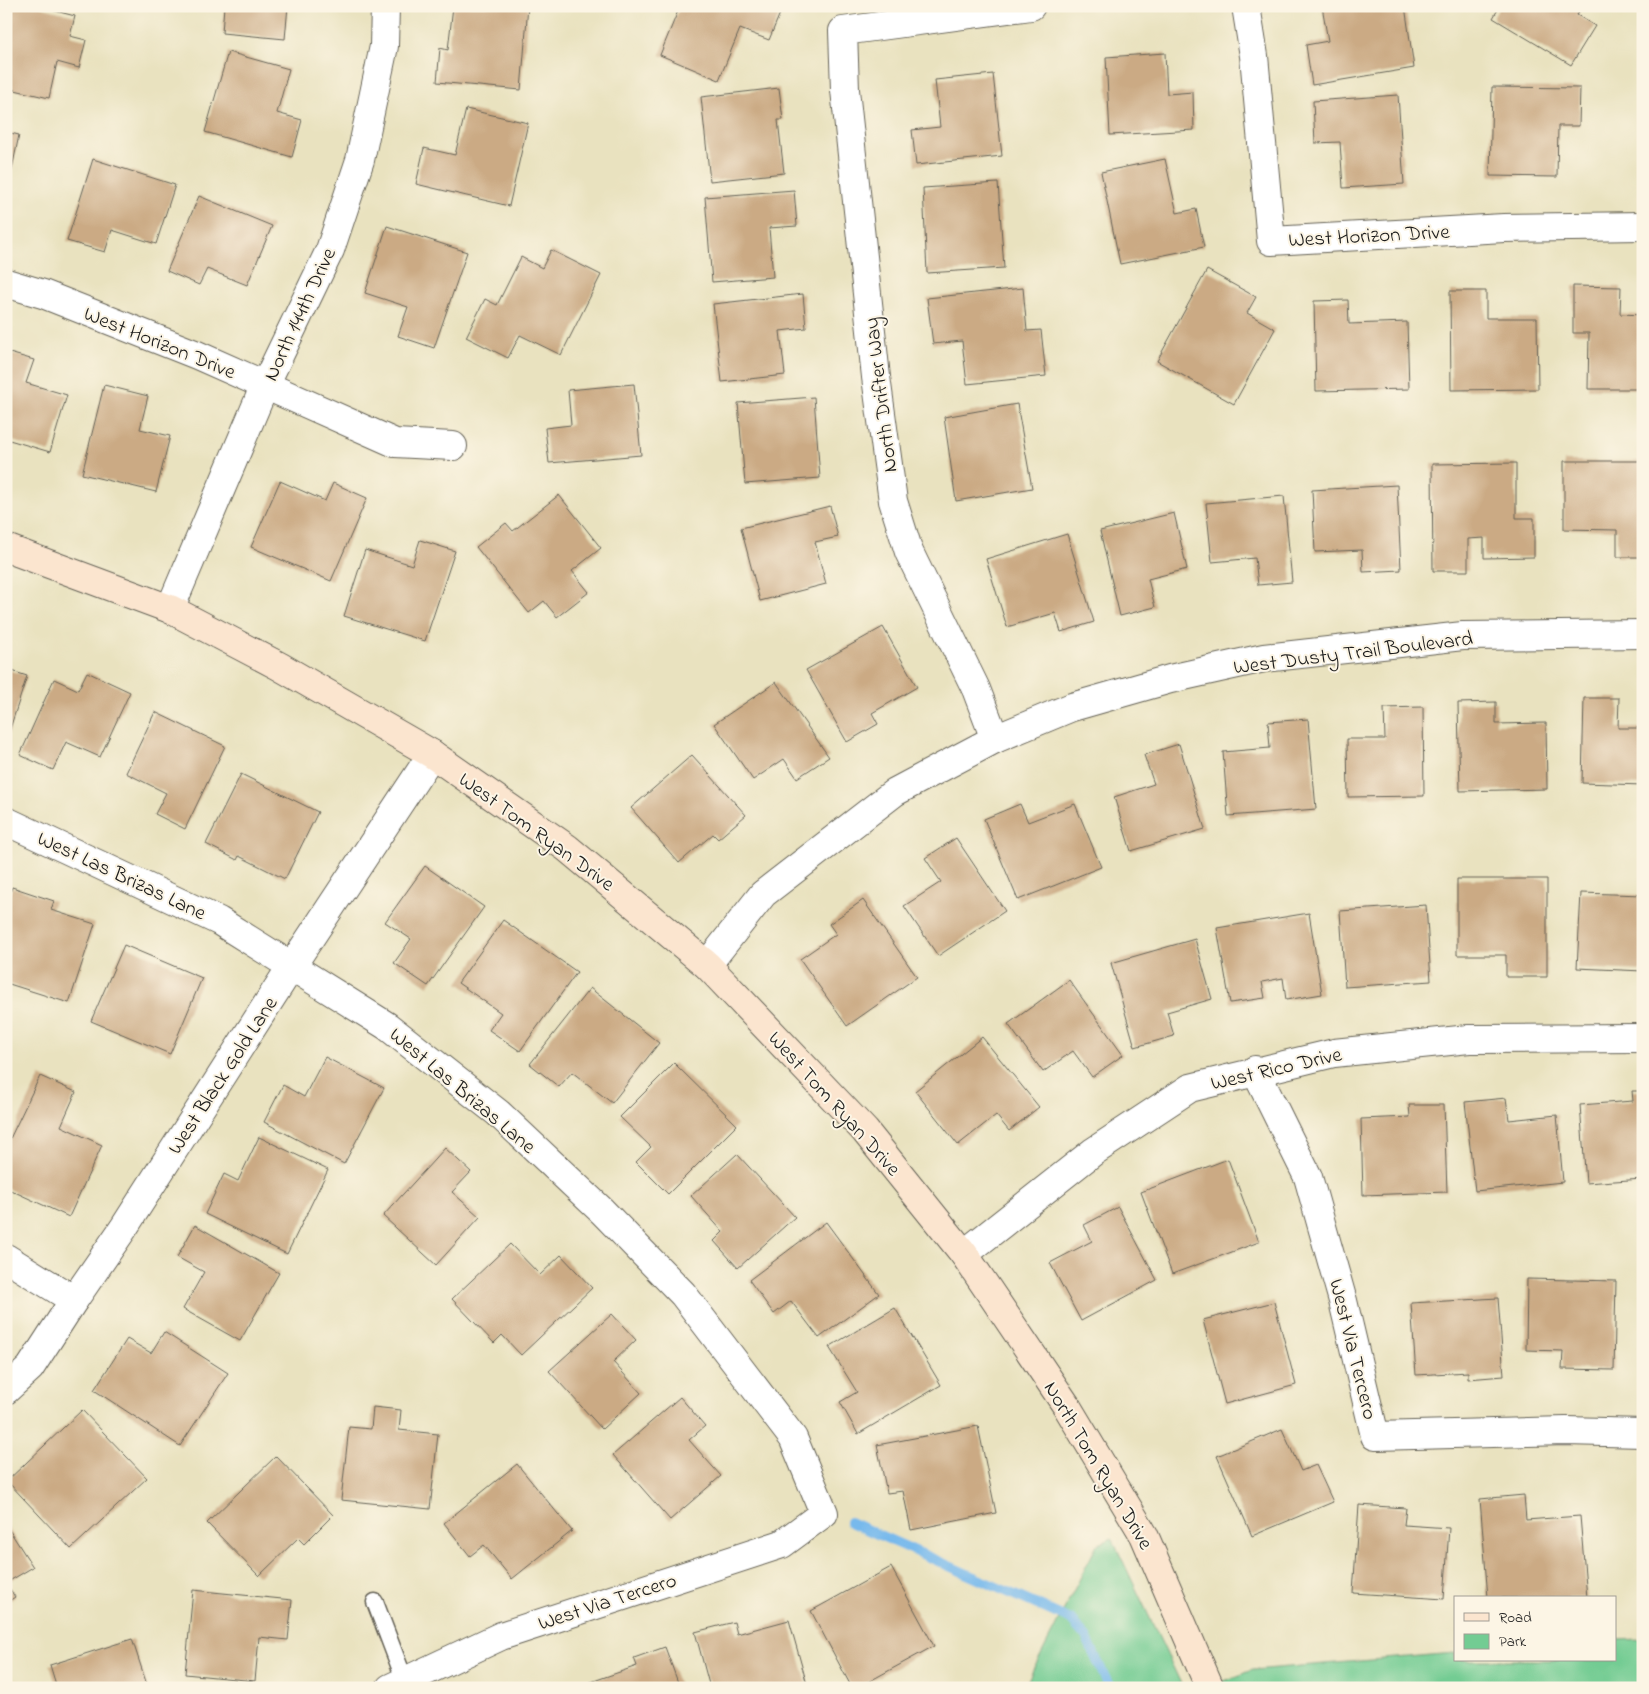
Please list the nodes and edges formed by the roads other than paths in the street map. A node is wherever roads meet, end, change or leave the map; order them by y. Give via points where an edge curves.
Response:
1 (385, 6) edge
2 (1031, 6) edge
3 (1246, 6) edge
4 (1643, 226) edge
5 (6, 283) edge
6 (265, 385) junction
7 (453, 446) dead end
8 (6, 548) edge
9 (170, 609) junction
10 (1643, 634) edge
11 (995, 739) junction
12 (432, 754) junction
13 (6, 821) edge
14 (707, 964) junction
15 (291, 966) junction
16 (1643, 1038) edge
17 (1255, 1070) junction
18 (964, 1254) junction
19 (6, 1258) edge
20 (74, 1300) junction
21 (6, 1390) edge
22 (1643, 1432) edge
23 (824, 1513) joint
24 (375, 1602) dead end
25 (397, 1684) edge
26 (1210, 1688) edge

1 - 6 street, North 144th Drive via 384,46 360,160 330,250
2 - 11 street, North Drifter Way via 842,32 845,90 876,377 893,501 909,552 976,689
3 - 4 street, West Horizon Drive via 1254,56 1271,241 1504,228
5 - 6 street, West Horizon Drive via 44,294
6 - 7 street, West Horizon Drive via 394,443
6 - 9 street, North 144th Drive
8 - 9 street, West Tom Ryan Drive
9 - 12 street, West Tom Ryan Drive via 279,666
10 - 11 street, West Dusty Trail Boulevard via 1462,636 1264,658 1170,679 1072,707
11 - 14 street, West Dusty Trail Boulevard via 895,792 763,894
12 - 14 street, West Tom Ryan Drive via 567,848
12 - 15 street, West Black Gold Lane
13 - 15 street, West Las Brizas Lane via 219,921
14 - 18 street, West Tom Ryan Drive via 865,1131
15 - 20 street, West Black Gold Lane via 123,1230
15 - 23 street, West Las Brizas Lane via 387,1026 498,1113 602,1211 683,1294 793,1438
16 - 17 street, West Rico Drive via 1469,1039 1334,1053
17 - 18 street, West Rico Drive via 1190,1088 1093,1152
17 - 22 street, West Via Tercero via 1308,1177 1343,1301 1375,1436
18 - 26 street, North Tom Ryan Drive via 1066,1405 1144,1535
19 - 20 street
20 - 21 street, West Black Gold Lane via 30,1368
23 - 25 street, West Via Tercero via 782,1544 501,1636
24 - 25 lane

